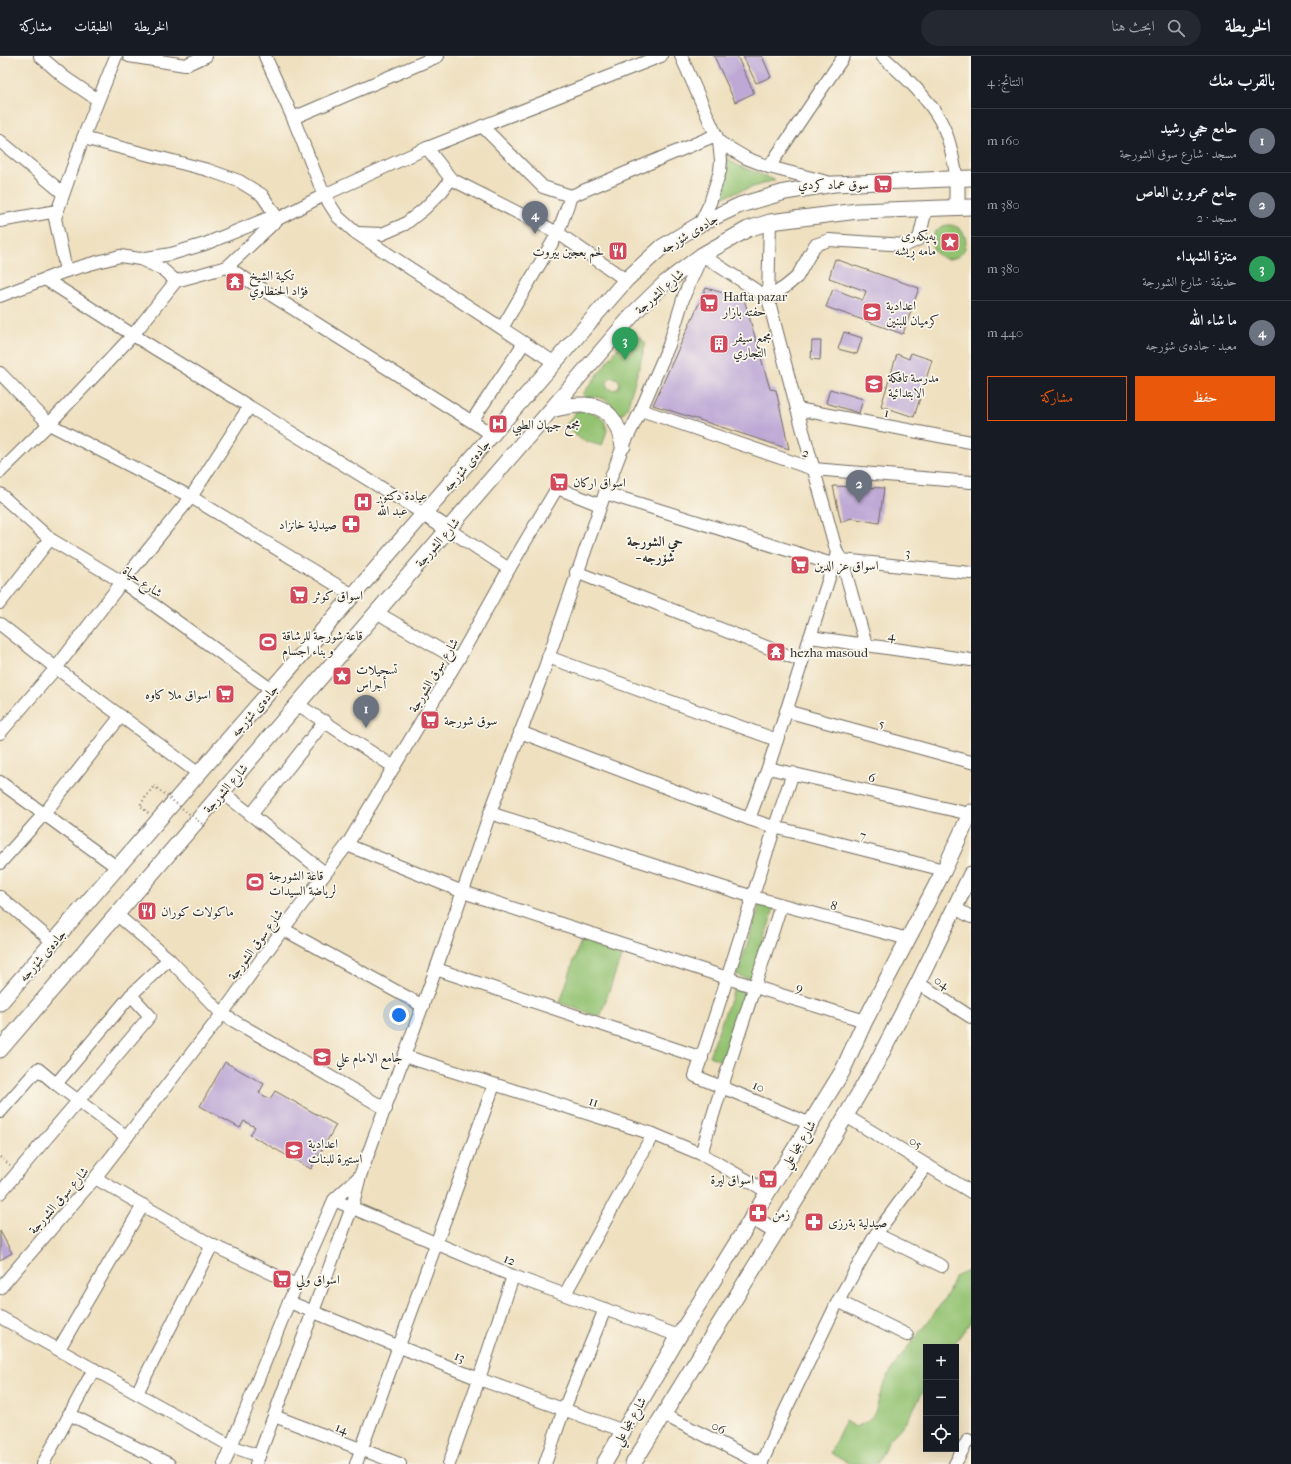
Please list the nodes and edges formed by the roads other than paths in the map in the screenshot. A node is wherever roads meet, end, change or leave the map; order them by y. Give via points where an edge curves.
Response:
1 (40, 56) edge
2 (116, 56) edge
3 (129, 56) edge
4 (206, 56) edge
5 (265, 56) edge
6 (438, 56) edge
7 (661, 56) edge
8 (681, 56) edge
9 (844, 56) edge
10 (882, 56) edge
11 (98, 100) junction
12 (293, 118) junction
13 (482, 126) junction
14 (84, 138) junction
15 (717, 138) junction
16 (0, 141) edge
17 (427, 148) junction
18 (769, 167) junction
19 (964, 178) edge
20 (451, 179) junction
21 (834, 184) junction
22 (63, 194) junction
23 (324, 195) junction
24 (572, 196) junction
25 (964, 207) edge
26 (926, 208) junction
27 (57, 211) junction
28 (278, 218) junction
29 (0, 220) edge
30 (770, 222) junction
31 (700, 224) junction
32 (356, 233) junction
33 (558, 233) junction
34 (702, 255) junction
35 (140, 259) junction
36 (227, 267) junction
37 (66, 271) junction
38 (45, 279) junction
39 (626, 280) junction
40 (176, 281) junction
41 (0, 296) edge
42 (768, 298) junction
43 (502, 328) junction
44 (133, 335) junction
45 (524, 343) junction
46 (555, 363) junction
47 (0, 373) edge
48 (249, 407) junction
49 (797, 409) junction
50 (551, 410) junction
51 (641, 410) junction
52 (472, 421) junction
53 (49, 424) junction
54 (492, 435) junction
55 (971, 442) edge
56 (623, 446) junction
57 (813, 468) junction
58 (0, 472) edge
59 (971, 482) edge
60 (605, 493) junction
61 (0, 494) edge
62 (191, 497) junction
63 (600, 505) junction
64 (424, 514) junction
65 (448, 530) junction
66 (50, 540) junction
67 (837, 559) junction
68 (509, 569) junction
69 (576, 572) junction
70 (971, 573) edge
71 (122, 582) junction
72 (354, 595) junction
73 (0, 603) edge
74 (376, 612) junction
75 (0, 624) edge
76 (810, 637) junction
77 (866, 645) junction
78 (548, 657) junction
79 (458, 660) junction
80 (971, 660) edge
81 (802, 661) junction
82 (56, 668) junction
83 (272, 690) junction
84 (297, 704) junction
85 (786, 711) junction
86 (121, 716) junction
87 (325, 721) junction
88 (0, 732) edge
89 (520, 732) junction
90 (777, 740) junction
91 (971, 762) edge
92 (394, 767) junction
93 (768, 768) junction
94 (793, 773) junction
95 (199, 774) junction
96 (2, 786) edge
97 (222, 792) junction
98 (490, 813) junction
99 (971, 813) edge
100 (44, 814) junction
101 (251, 815) junction
102 (748, 819) junction
103 (774, 827) junction
104 (346, 845) junction
105 (0, 863) edge
106 (118, 868) junction
107 (944, 870) junction
108 (326, 873) junction
109 (971, 874) edge
110 (463, 892) junction
111 (0, 897) edge
112 (753, 897) junction
113 (781, 905) junction
114 (955, 908) junction
115 (116, 914) junction
116 (971, 917) edge
117 (283, 929) junction
118 (908, 940) junction
119 (53, 942) junction
120 (169, 959) junction
121 (436, 969) junction
122 (727, 978) junction
123 (918, 983) junction
124 (755, 988) junction
125 (3, 994) edge
126 (130, 995) junction
127 (423, 1006) junction
128 (222, 1014) junction
129 (971, 1017) edge
130 (865, 1021) junction
131 (0, 1050) edge
132 (404, 1056) junction
133 (702, 1058) junction
134 (56, 1084) junction
135 (494, 1084) junction
136 (721, 1086) junction
137 (78, 1100) junction
138 (386, 1109) junction
139 (0, 1112) edge
140 (846, 1116) junction
141 (811, 1124) junction
142 (653, 1134) junction
143 (127, 1137) junction
144 (701, 1154) junction
145 (927, 1165) junction
146 (360, 1176) junction
147 (95, 1178) junction
148 (768, 1192) junction
149 (971, 1192) edge
150 (0, 1193) edge
151 (334, 1200) junction
152 (143, 1206) junction
153 (352, 1207) junction
154 (752, 1217) junction
155 (776, 1232) junction
156 (876, 1234) junction
157 (436, 1243) junction
158 (212, 1245) junction
159 (942, 1266) dead end
160 (513, 1276) junction
161 (296, 1285) junction
162 (0, 1288) edge
163 (565, 1294) junction
164 (838, 1301) junction
165 (289, 1302) junction
166 (605, 1309) junction
167 (313, 1311) junction
168 (0, 1316) edge
169 (907, 1335) dead end
170 (679, 1336) junction
171 (399, 1346) junction
172 (58, 1349) junction
173 (94, 1369) junction
174 (479, 1379) junction
175 (137, 1393) junction
176 (564, 1409) junction
177 (69, 1414) junction
178 (664, 1415) junction
179 (274, 1416) junction
180 (624, 1431) junction
181 (968, 1440) dead end
182 (231, 1446) junction
183 (361, 1450) junction
184 (258, 1460) edge
185 (43, 1464) edge
186 (169, 1464) edge
187 (224, 1464) edge
188 (356, 1464) edge
189 (400, 1464) edge
190 (448, 1464) edge
191 (545, 1464) edge
192 (604, 1464) edge
193 (633, 1464) edge
194 (761, 1464) edge
195 (955, 1464) edge

1 - 11 street via 64,77
2 - 11 street
3 - 4 street via 185,65
5 - 12 street
6 - 12 street
7 - 13 street
8 - 15 street
9 - 18 street
10 - 19 street via 924,97 940,120
11 - 14 street
12 - 23 street
13 - 17 street
13 - 24 street via 543,187
14 - 22 street
14 - 28 street via 208,170 239,181 262,195
15 - 18 street via 746,158
15 - 24 street
15 - 31 street via 720,171 710,204
16 - 22 street
17 - 20 street
17 - 23 street
18 - 21 street
19 - 21 main road, جادەی شۆرجە
19 - 25 main road
20 - 32 street via 424,209 405,224 382,234
20 - 33 street
21 - 31 main road, جادەی شۆرجە via 785,192 740,205
22 - 27 street
23 - 28 street
23 - 32 street via 338,217
24 - 33 street
25 - 26 main road, شارع الشورجة
26 - 30 main road, شارع الشورجة via 858,211
26 - 42 street via 919,239 906,245 829,240 815,245 797,276
27 - 29 street
27 - 37 street via 55,218
28 - 35 street via 266,218 205,244
28 - 36 street
30 - 34 main road, شارع الشورجة via 748,229
30 - 42 street
31 - 39 main road, جادەی شۆرجە via 662,247
32 - 43 street
33 - 39 street
33 - 43 street
34 - 42 street
34 - 50 main road, شارع الشورجة via 665,283 635,312
34 - 51 street via 684,296 669,345
35 - 37 street via 120,256
35 - 40 street via 162,268
36 - 40 street
36 - 52 street
37 - 38 street
38 - 41 street
38 - 44 street
39 - 46 main road, جادەی شۆرجە
40 - 44 street
42 - 49 street
43 - 45 street
44 - 48 street
44 - 53 street
45 - 46 street
45 - 52 street
46 - 54 main road, جادەی شۆرجە
47 - 53 street
48 - 62 street
48 - 64 street
49 - 55 street, 1
49 - 57 street
50 - 56 main road via 583,404 598,407 616,422
50 - 65 main road, شارع الشورجة
51 - 56 street
51 - 57 street, 2
52 - 54 street
53 - 58 street
53 - 62 street
54 - 64 main road, جادەی شۆرجە
56 - 60 street
57 - 59 street, 2
57 - 67 street
60 - 63 street
60 - 67 street, 3
61 - 66 street, شارع حياة
62 - 71 street
62 - 72 street
63 - 68 street, شارع سوق الشورجة via 557,488
63 - 69 street
64 - 65 main road
64 - 72 main road, جادەی شۆرجە
65 - 68 street
65 - 74 main road, شارع الشورجة
66 - 71 street, شارع حياة
66 - 73 street
67 - 70 street, 3
67 - 76 street
67 - 77 street
68 - 79 street, شارع سوق الشورجة
69 - 78 street
69 - 81 street
71 - 82 street
71 - 83 street, شارع حياة
72 - 83 main road, جادەی شۆرجە
74 - 79 street
74 - 84 main road, شارع الشورجة
75 - 82 street
76 - 77 street, 4
76 - 81 street
77 - 80 street, 4
78 - 89 street
78 - 90 street
79 - 92 street, شارع سوق الشورجة
81 - 85 street
82 - 86 street
82 - 88 street
83 - 95 main road, جادەی شۆرجە
84 - 87 street
84 - 97 main road, شارع الشورجة
85 - 90 street
85 - 91 street, 5
86 - 95 street
86 - 100 street
87 - 92 street
87 - 101 street
89 - 98 street
89 - 102 street, 7
90 - 93 street
92 - 104 street, شارع سوق الشورجة
93 - 94 street, 6
93 - 102 street
94 - 99 street, 6
94 - 103 street
95 - 106 main road, جادەی شۆرجە
96 - 100 street
97 - 101 street
97 - 115 main road, شارع الشورجة
98 - 110 street
98 - 112 street, 8
99 - 107 main road, شارع بنجا علي
100 - 105 street
100 - 106 street
101 - 108 street
102 - 103 street, 7
103 - 107 street, 7
103 - 112 street
104 - 108 street, شارع سوق الشورجة
104 - 110 street, 9
106 - 119 main road, جادەی شۆرجە
107 - 118 main road, شارع بنجا علي
108 - 117 street, شارع سوق الشورجة
109 - 114 main road, شارع بنجا علي
110 - 121 street
110 - 122 street, 9
111 - 119 street
112 - 113 street, 8
112 - 122 street
113 - 118 street, 8
113 - 124 street
114 - 116 street
114 - 123 main road, شارع بنجا علي
115 - 120 street
115 - 131 main road, شارع الشورجة
117 - 127 street
117 - 128 street, شارع سوق الشورجة
118 - 130 main road, شارع بنجا علي
119 - 125 main road, جادەی شۆرجە
120 - 126 street
120 - 128 street
121 - 127 street
121 - 133 street
122 - 124 street, 9
122 - 133 street
123 - 129 street, 04
123 - 140 main road, شارع بنجا علي
124 - 130 street, 9
124 - 136 street
126 - 134 street
126 - 137 street via 150,1016
127 - 132 street
128 - 138 street
128 - 143 street, شارع سوق الشورجة
130 - 141 main road, شارع بنجا علي via 842,1072
132 - 135 street, 11
132 - 138 street
133 - 136 street, 10 via 695,1076
134 - 137 street
134 - 139 street via 38,1069
135 - 142 street, 11
135 - 157 street
136 - 141 street, 10
136 - 144 street
137 - 143 street
137 - 150 street
138 - 146 street
140 - 145 street, 05
140 - 155 main road, شارع بنجا علي
141 - 148 main road, شارع بنجا علي
142 - 144 street, 11
142 - 163 street
143 - 147 street, شارع سوق الشورجة
144 - 148 street, 11
145 - 149 street, 05
145 - 156 street
146 - 151 street
146 - 153 street
147 - 152 street
147 - 162 street, شارع سوق الشورجة
148 - 154 main road, شارع بنجا علي
151 - 153 street, 12
151 - 161 street
152 - 158 street
152 - 172 street
153 - 157 street, 12
153 - 167 street
154 - 155 main road
154 - 170 main road, شارع بنجا علي
155 - 178 main road, شارع بنجا علي
156 - 159 street
156 - 164 street
157 - 160 street, 12
157 - 171 street
158 - 161 street
158 - 175 street
160 - 163 street, 12
160 - 174 street
161 - 165 street
163 - 166 street, 12
164 - 169 street
164 - 194 street
165 - 167 street, 13
165 - 182 street
166 - 170 street, 12
166 - 176 street
167 - 171 street, 13
167 - 179 street
168 - 172 street
170 - 180 main road, شارع بنجا علي
171 - 174 street, 13
171 - 183 street
172 - 173 street
173 - 175 street
173 - 177 street
174 - 176 street, 13
174 - 190 street
175 - 182 street
176 - 180 street, 13
176 - 191 street
177 - 185 street
177 - 186 street
178 - 193 main road, شارع بنجا علي
178 - 194 street, 06
179 - 183 street, 14
179 - 184 street
180 - 192 main road, شارع بنجا علي
181 - 195 street
182 - 184 street
182 - 187 street
183 - 188 street
183 - 189 street, 14

